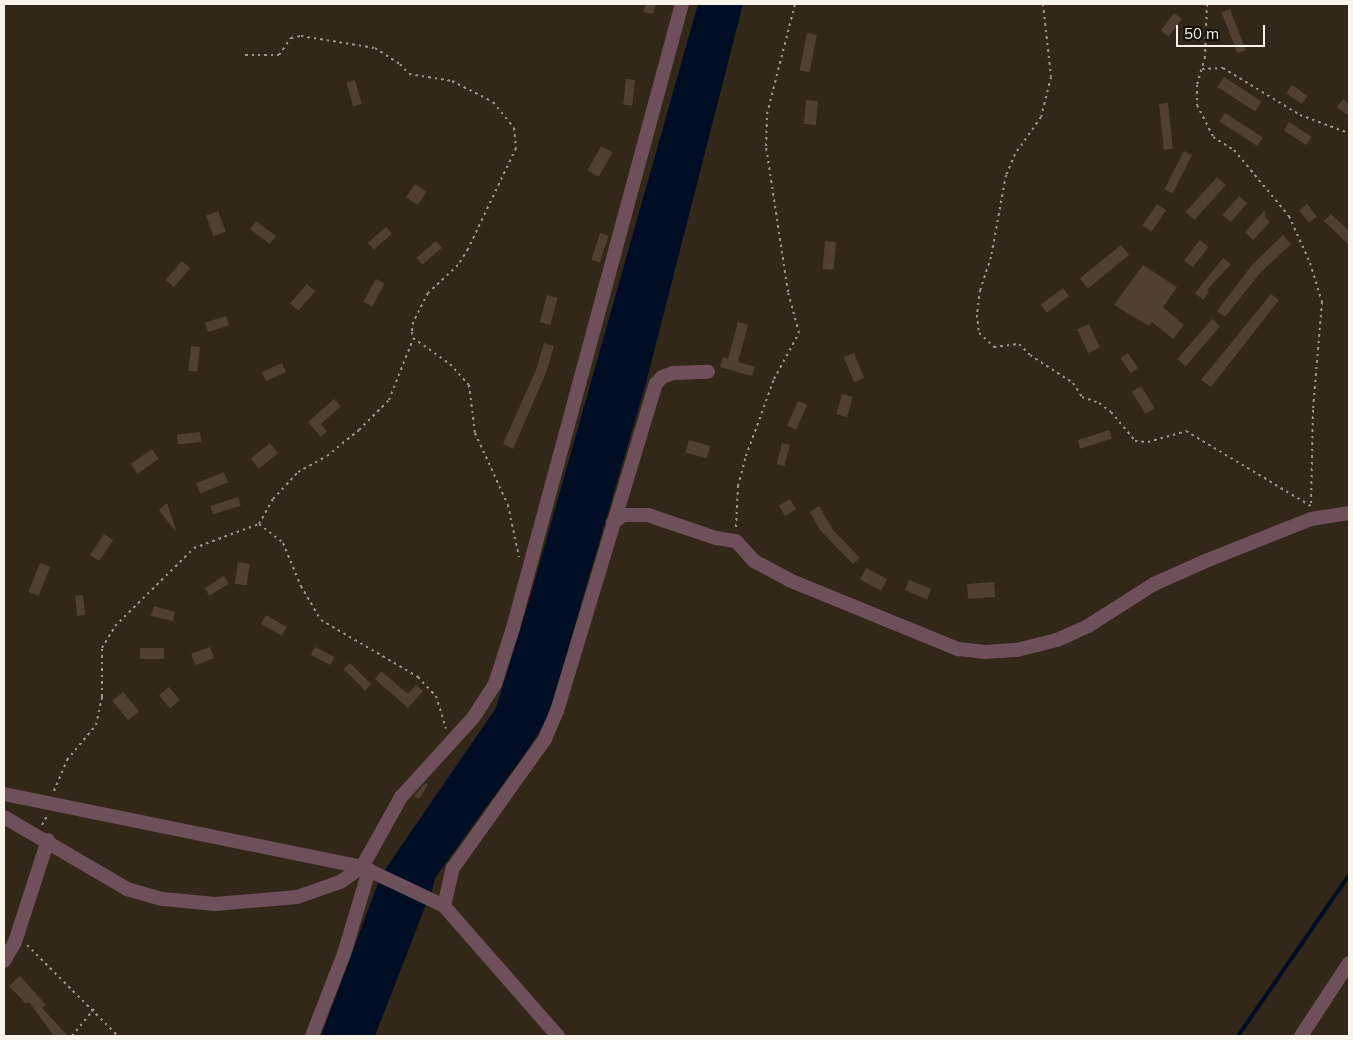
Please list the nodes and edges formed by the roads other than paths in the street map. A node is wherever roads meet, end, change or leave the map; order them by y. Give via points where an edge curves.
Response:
1 (682, 4) edge
2 (708, 372) dead end
3 (1349, 513) edge
4 (613, 523) junction
5 (4, 794) edge
6 (4, 817) edge
7 (43, 837) junction
8 (365, 868) junction
9 (438, 902) junction
10 (4, 961) edge
11 (1349, 963) edge
12 (312, 1036) edge
13 (558, 1036) edge
14 (1301, 1036) edge

1 - 8 street via 495,684 486,702 401,797
2 - 4 street via 673,373 662,377 656,384
3 - 4 street via 1311,513 1154,584 1088,626 1058,640 1016,650 986,652 958,649 789,580 754,561 736,541 716,538 648,515 623,515
4 - 9 street via 557,711 545,739 454,868
5 - 8 street
6 - 7 street
7 - 8 street via 127,889 192,902 297,897 340,882
7 - 10 street via 17,938
8 - 9 street
8 - 12 street via 344,954
9 - 13 street
11 - 14 street

